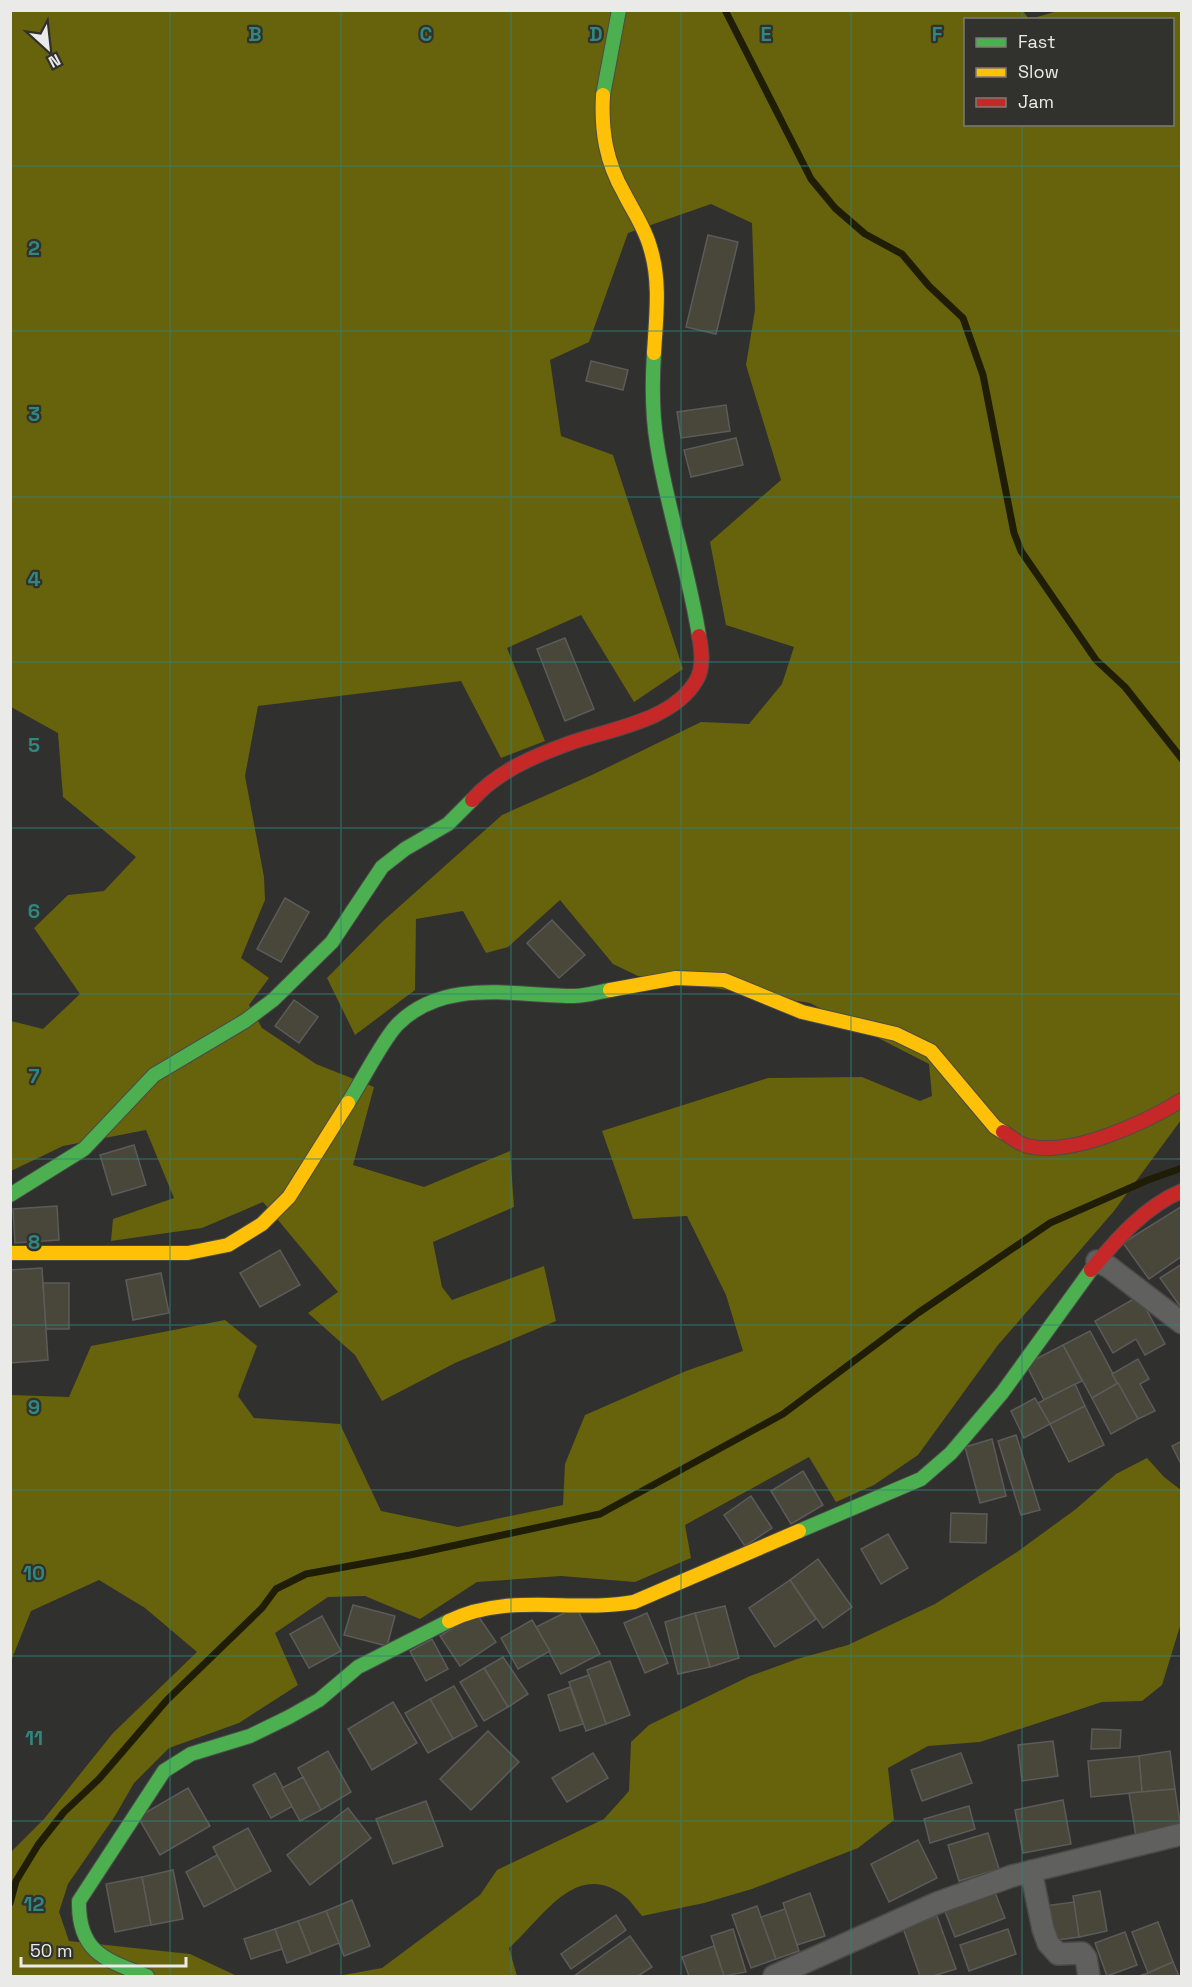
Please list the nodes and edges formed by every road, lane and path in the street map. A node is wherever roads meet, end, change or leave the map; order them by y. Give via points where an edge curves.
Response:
1 (619, 10) edge
2 (1182, 1100) edge
3 (1182, 1191) edge
4 (10, 1195) edge
5 (10, 1253) edge
6 (1097, 1261) junction
7 (1182, 1323) edge
8 (1182, 1834) edge
9 (1031, 1871) junction
10 (781, 1975) edge
11 (147, 1977) edge
12 (1089, 1977) edge

1 - 4 street via 601,108 604,141 610,167 642,225 653,258 654,430 692,590 702,654 701,673 680,698 661,711 563,746 508,770 486,786 461,814 384,865 341,930 271,1003 153,1075 85,1148
2 - 5 street via 1155,1116 1107,1135 1061,1147 1026,1146 995,1127 931,1051 896,1034 802,1012 724,980 676,978 576,996 452,994 425,1005 397,1024 289,1197 262,1224 228,1245 188,1253
3 - 6 street via 1158,1200
6 - 7 street via 1109,1266
6 - 11 street via 983,1417 945,1462 921,1479 634,1602 606,1607 534,1603 467,1612 358,1667 319,1700 289,1717 250,1736 191,1754 165,1771 89,1885 80,1901 77,1921 100,1958
8 - 9 street
9 - 10 street via 937,1903
9 - 12 street via 1048,1943 1059,1954 1082,1953

